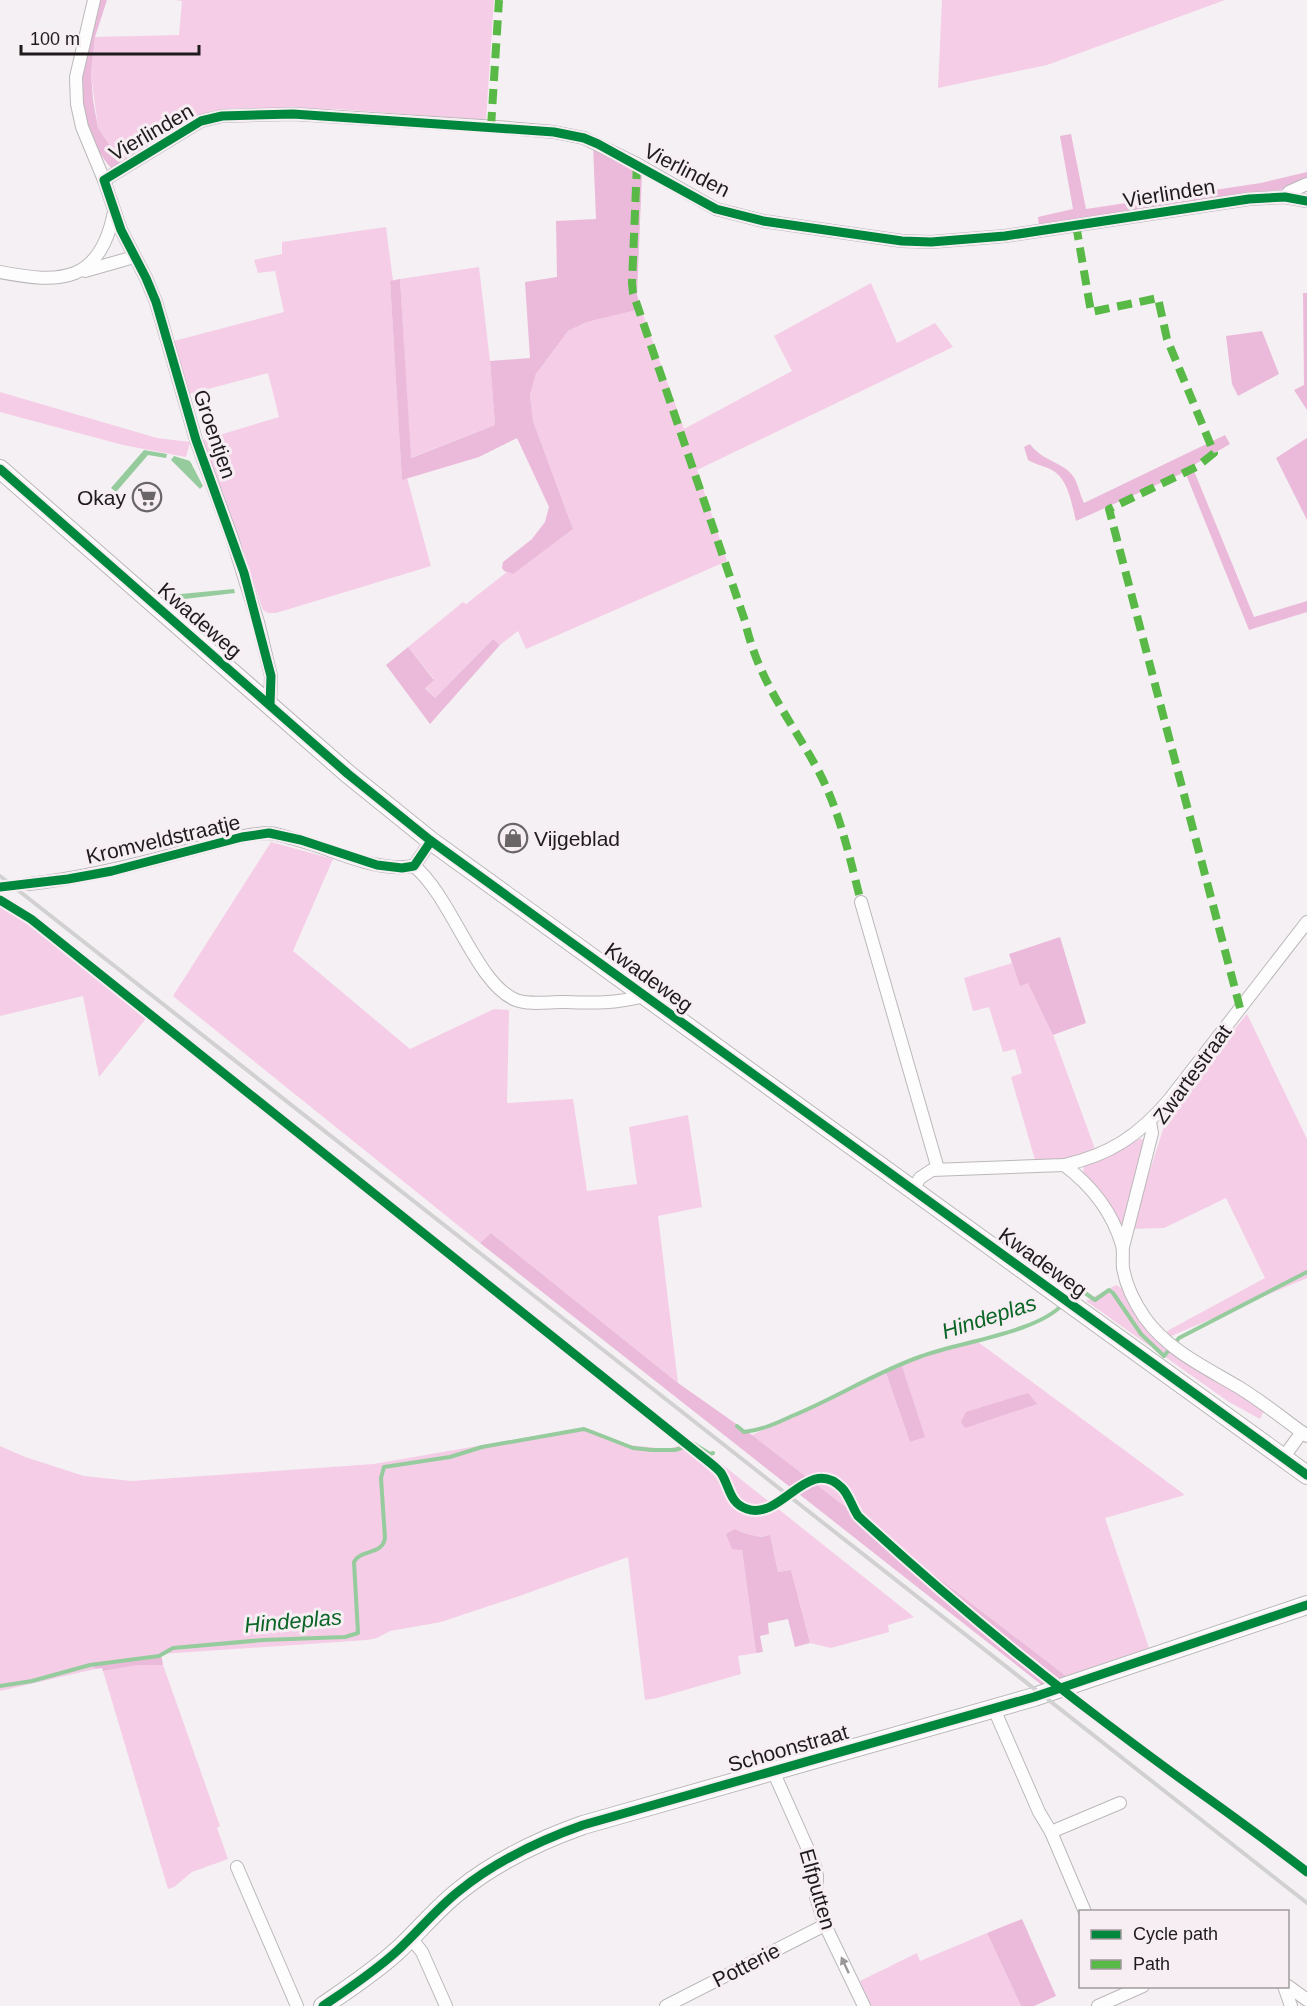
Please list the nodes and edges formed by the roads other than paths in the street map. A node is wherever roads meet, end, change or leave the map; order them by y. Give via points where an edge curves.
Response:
1 (94, 0) edge
2 (104, 180) junction
3 (1307, 184) edge
4 (1285, 197) junction
5 (1307, 201) edge
6 (114, 211) junction
7 (134, 257) junction
8 (0, 272) edge
9 (75, 273) junction
10 (0, 469) edge
11 (270, 705) junction
12 (431, 840) junction
13 (414, 866) junction
14 (29, 884) dead end
15 (861, 902) dead end
16 (1307, 922) edge
17 (644, 996) junction
18 (1150, 1122) junction
19 (1064, 1165) junction
20 (939, 1169) junction
21 (913, 1189) junction
22 (1123, 1247) junction
23 (1304, 1434) edge
24 (1283, 1458) junction
25 (1307, 1475) edge
26 (1307, 1605) edge
27 (994, 1709) junction
28 (773, 1771) junction
29 (1120, 1803) dead end
30 (1051, 1832) junction
31 (237, 1867) dead end
32 (1085, 1910) edge
33 (825, 1925) junction
34 (411, 1938) junction
35 (1286, 1988) edge
36 (1289, 1988) edge
37 (1120, 1991) edge
38 (1307, 2000) edge
39 (297, 2006) edge
40 (323, 2006) edge
41 (446, 2006) edge
42 (666, 2006) edge
43 (864, 2006) edge
44 (1098, 2006) edge
45 (1291, 2006) edge

1 - 2 street, Groentjen via 76,92 81,127
2 - 4 street, Vierlinden via 201,121 222,116 292,114 554,132 584,138 716,208 763,221 902,241 964,240
2 - 6 street, Groentjen
3 - 4 street
4 - 5 street, Vierlinden
6 - 7 street, Groentjen
6 - 9 street via 98,255
7 - 9 street
7 - 11 street, Groentjen via 156,302 196,441 244,573 272,676
8 - 9 street via 48,279
10 - 11 main road, Kwadeweg
11 - 12 main road, Kwadeweg
12 - 13 street
12 - 17 main road, Kwadeweg
13 - 14 street, Kromveldstraatje via 377,865 269,833 112,871
13 - 17 street, Kwadeweg via 438,892 502,993 519,1001 619,1002
15 - 20 street
16 - 18 street, Zwartestraat
17 - 21 main road, Kwadeweg
18 - 19 street via 1124,1142
18 - 22 street, Zwartestraat via 1152,1133
19 - 20 street
19 - 22 street via 1080,1176 1102,1201
20 - 21 street via 920,1178
21 - 24 main road, Kwadeweg
22 - 23 street via 1128,1289 1159,1335 1179,1353 1241,1389
23 - 24 street
24 - 25 main road, Kwadeweg
26 - 27 main road, Schoonstraat
27 - 28 main road, Schoonstraat
27 - 30 street
28 - 33 street, Elfputten via 815,1865 816,1897
28 - 34 main road, Schoonstraat via 583,1825 526,1848 459,1890
29 - 30 street
30 - 32 street
31 - 39 street
33 - 42 street, Potterie
43 -> 33 street, Elfputten
34 - 40 main road, Schoonstraat via 359,1982
34 - 41 street via 422,1952
35 - 45 street
36 - 38 street
37 - 44 street

